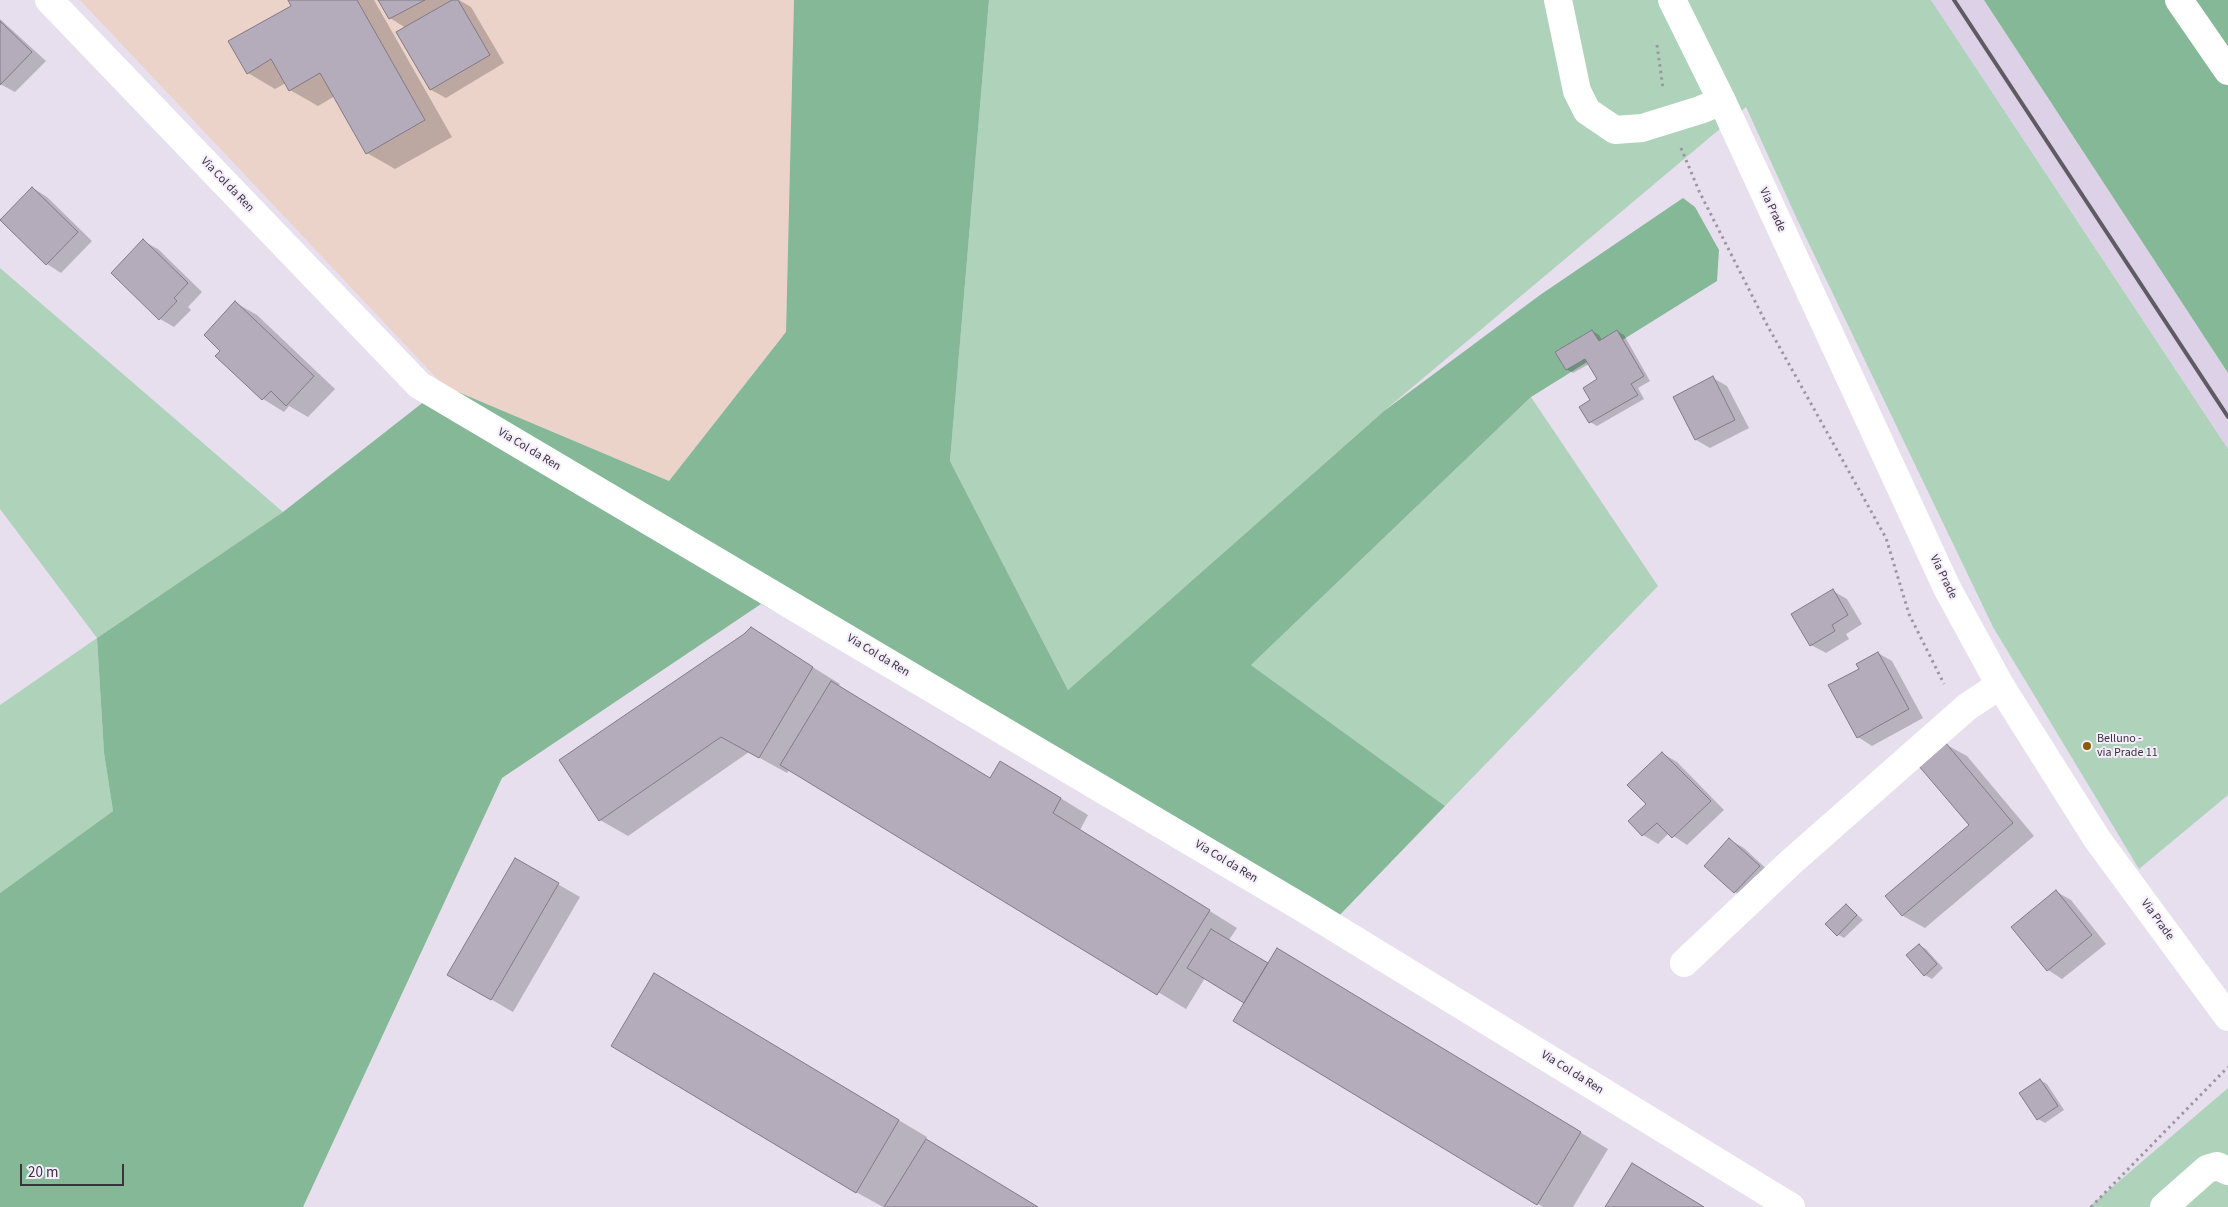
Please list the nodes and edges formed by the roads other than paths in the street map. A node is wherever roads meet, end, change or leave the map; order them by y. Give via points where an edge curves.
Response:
1 (49, 0) edge
2 (1558, 0) edge
3 (1672, 0) edge
4 (2179, 0) edge
5 (2228, 71) edge
6 (1722, 101) junction
7 (2000, 685) junction
8 (1684, 963) dead end
9 (2228, 1017) edge
10 (2228, 1171) edge
11 (1791, 1207) edge
12 (2164, 1207) edge

1 - 11 street, Via Col da Ren via 419,385 1306,910
2 - 6 street via 1577,91 1587,111 1615,130 1642,128
3 - 6 street, Via Prade
4 - 5 street
6 - 7 street, Via Prade via 1939,570
7 - 8 street via 1967,707 1790,863
7 - 9 street, Via Prade via 2098,839
10 - 12 street via 2218,1166 2207,1168

